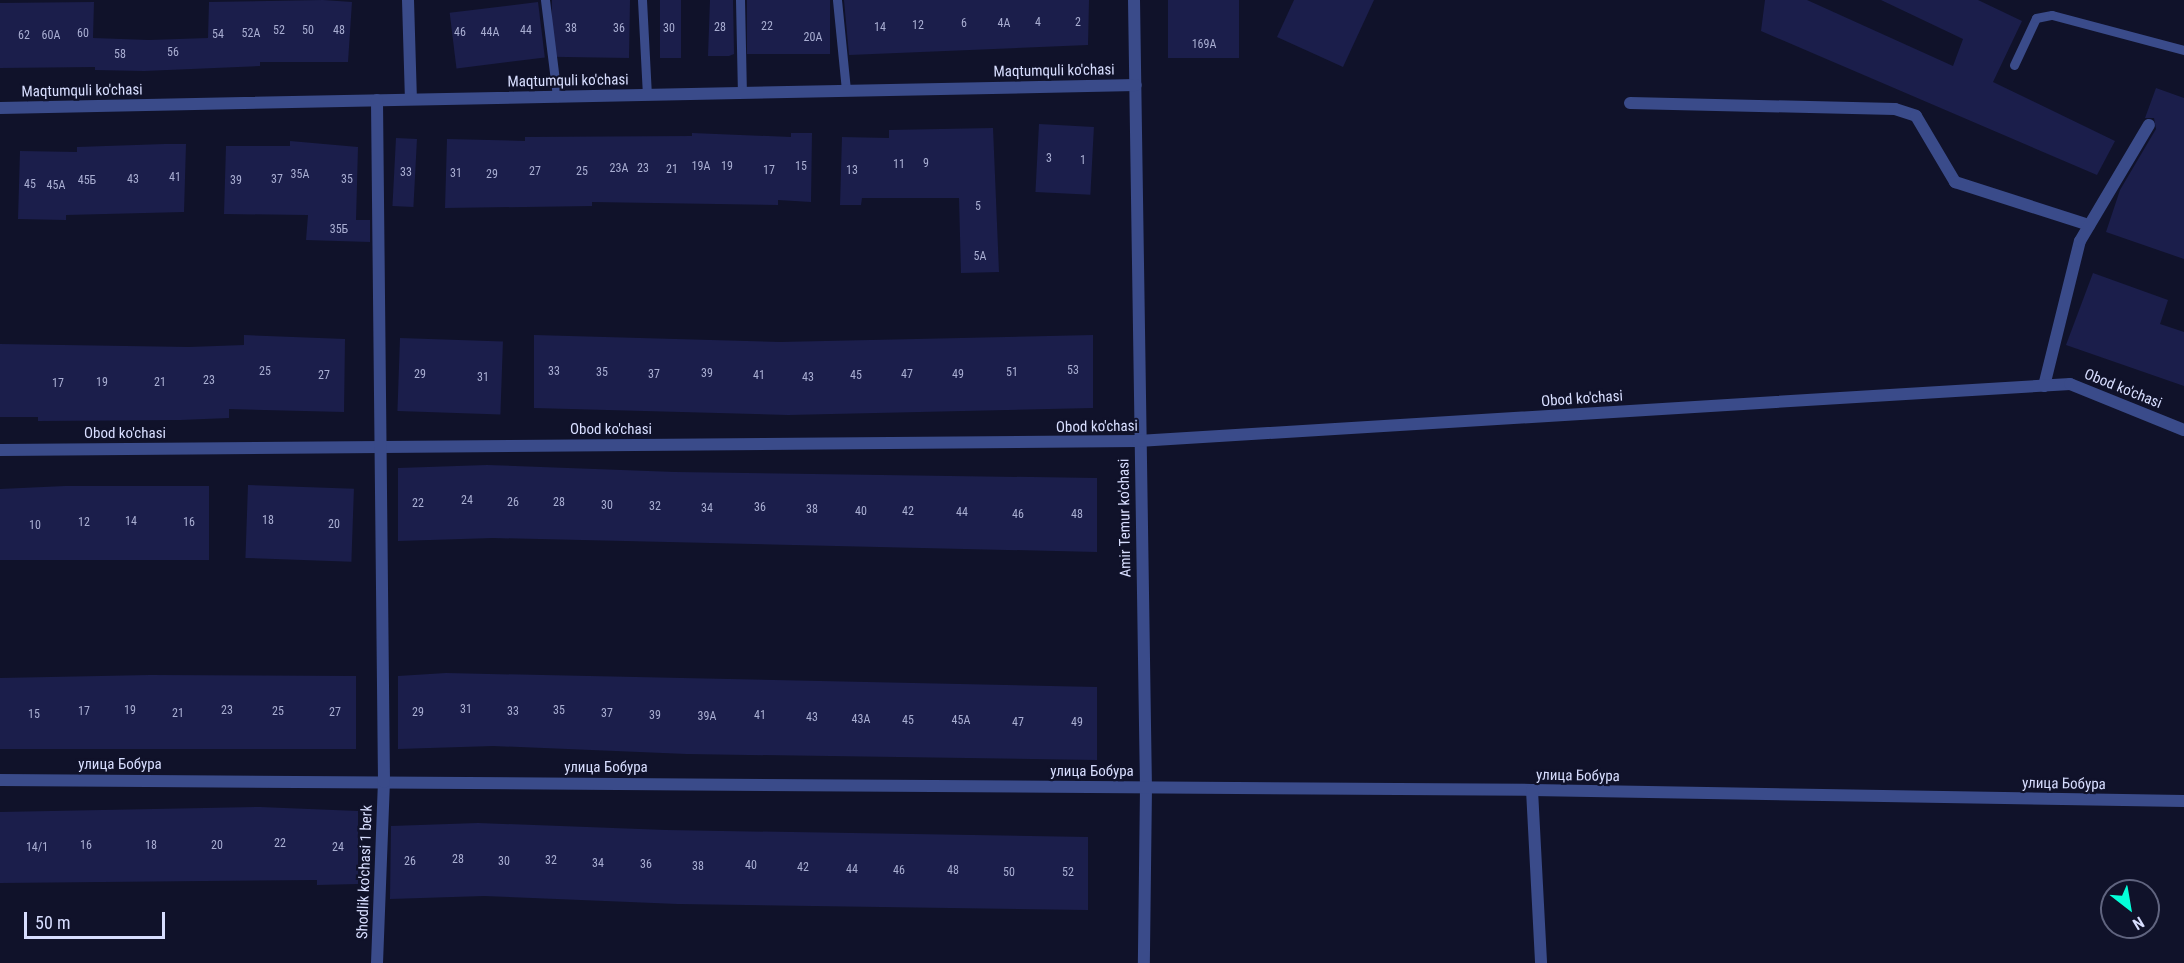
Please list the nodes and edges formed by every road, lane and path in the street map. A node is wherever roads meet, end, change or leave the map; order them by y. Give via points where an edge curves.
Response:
1 (408, 0) edge
2 (545, 0) edge
3 (642, 0) edge
4 (740, 0) edge
5 (837, 0) edge
6 (1134, 0) edge
7 (2184, 50) edge
8 (2014, 65) dead end
9 (1136, 85) junction
10 (846, 90) junction
11 (742, 92) junction
12 (647, 94) junction
13 (557, 97) junction
14 (411, 99) junction
15 (377, 100) junction
16 (1629, 104) dead end
17 (0, 108) edge
18 (2149, 125) dead end
19 (2090, 225) junction
20 (2044, 386) junction
21 (2184, 430) edge
22 (1138, 441) junction
23 (380, 447) junction
24 (0, 450) edge
25 (0, 780) edge
26 (384, 782) junction
27 (1146, 787) junction
28 (1532, 790) junction
29 (2184, 801) edge
30 (377, 963) edge
31 (1144, 963) edge
32 (1541, 963) edge

1 - 14 street
2 - 13 lane
3 - 12 lane
4 - 11 lane
5 - 10 lane
6 - 9 street, Amir Temur ko'chasi
7 - 8 lane via 2052,15 2036,18
9 - 10 street, Maqtumquli ko'chasi
9 - 22 street, Amir Temur ko'chasi
10 - 11 street, Maqtumquli ko'chasi
11 - 12 street, Maqtumquli ko'chasi
12 - 13 street, Maqtumquli ko'chasi
13 - 14 street, Maqtumquli ko'chasi
14 - 15 street, Maqtumquli ko'chasi
15 - 17 street, Maqtumquli ko'chasi
15 - 23 street, Shodlik ko'chasi 1 berk
16 - 19 street via 1895,109 1916,117 1955,182
18 - 19 street
19 - 20 street via 2080,241
20 - 21 street, Obod ko'chasi via 2070,384
20 - 22 street, Obod ko'chasi
22 - 23 street, Obod ko'chasi
22 - 27 street, Amir Temur ko'chasi
23 - 24 street, Obod ko'chasi
23 - 26 street, Shodlik ko'chasi 1 berk
25 - 26 street, улица Бобура
26 - 27 street, улица Бобура
26 - 30 street, Shodlik ko'chasi 1 berk
27 - 28 street, улица Бобура
27 - 31 street, Amir Temur ko'chasi
28 - 29 street, улица Бобура
28 - 32 street

